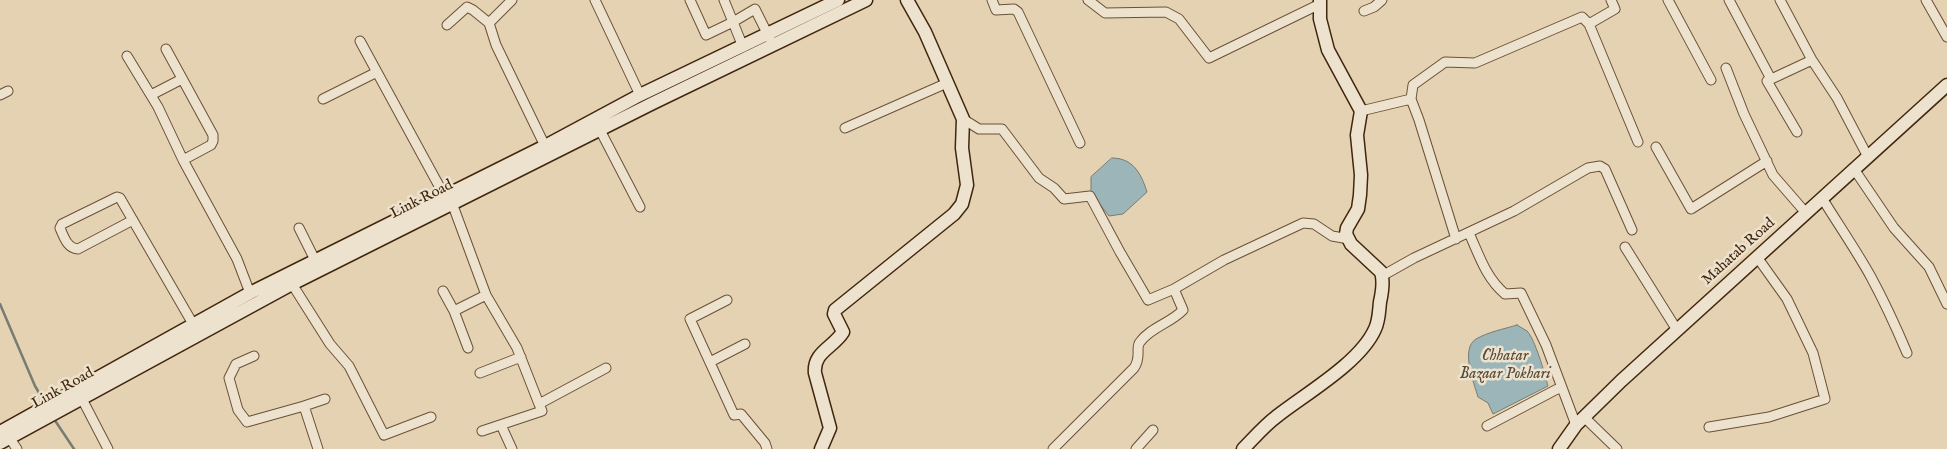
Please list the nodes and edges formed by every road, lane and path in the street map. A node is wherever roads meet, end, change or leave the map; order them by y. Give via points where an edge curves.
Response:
1 (512, 0) edge
2 (596, 0) edge
3 (690, 0) edge
4 (724, 0) edge
5 (751, 0) edge
6 (838, 0) edge
7 (866, 0) edge
8 (907, 0) edge
9 (992, 0) edge
10 (1088, 0) edge
11 (1382, 0) edge
12 (1610, 0) edge
13 (1668, 0) edge
14 (1729, 0) edge
15 (1780, 0) edge
16 (1926, 0) edge
17 (1320, 2) edge
18 (755, 9) junction
19 (1364, 11) dead end
20 (732, 22) junction
21 (489, 23) junction
22 (1590, 24) junction
23 (447, 25) dead end
24 (1947, 37) edge
25 (771, 40) junction
26 (360, 41) dead end
27 (743, 47) junction
28 (166, 49) dead end
29 (127, 56) dead end
30 (1812, 60) junction
31 (1726, 68) dead end
32 (377, 72) junction
33 (182, 79) junction
34 (1771, 79) junction
35 (1711, 80) dead end
36 (947, 83) junction
37 (1947, 85) edge
38 (151, 95) junction
39 (640, 95) junction
40 (323, 99) dead end
41 (1411, 100) junction
42 (1361, 111) junction
43 (963, 119) junction
44 (845, 128) dead end
45 (600, 130) junction
46 (1797, 132) dead end
47 (1638, 142) dead end
48 (1080, 143) dead end
49 (545, 146) junction
50 (1656, 147) dead end
51 (1868, 157) junction
52 (183, 160) junction
53 (1767, 162) junction
54 (1854, 169) junction
55 (1822, 198) junction
56 (448, 199) junction
57 (640, 207) dead end
58 (1806, 213) junction
59 (133, 220) junction
60 (299, 228) dead end
61 (1632, 230) dead end
62 (1469, 233) junction
63 (1349, 239) junction
64 (1456, 239) junction
65 (1625, 246) dead end
66 (1757, 257) junction
67 (315, 260) junction
68 (1382, 276) junction
69 (292, 284) junction
70 (1174, 289) junction
71 (443, 291) dead end
72 (250, 293) junction
73 (486, 295) junction
74 (727, 300) dead end
75 (1947, 304) edge
76 (454, 312) junction
77 (193, 324) junction
78 (1677, 330) junction
79 (745, 344) dead end
80 (468, 348) dead end
81 (1907, 353) dead end
82 (254, 356) dead end
83 (521, 358) junction
84 (710, 362) junction
85 (606, 368) dead end
86 (480, 373) dead end
87 (1560, 387) junction
88 (81, 397) junction
89 (325, 400) dead end
90 (62, 403) junction
91 (539, 404) junction
92 (304, 406) junction
93 (430, 417) dead end
94 (1580, 421) junction
95 (501, 425) junction
96 (1487, 426) dead end
97 (1709, 427) dead end
98 (1153, 430) dead end
99 (482, 431) dead end
100 (3, 437) edge
101 (17, 449) edge
102 (108, 449) edge
103 (318, 449) edge
104 (512, 449) edge
105 (767, 449) edge
106 (821, 449) edge
107 (1053, 449) edge
108 (1136, 449) edge
109 (1243, 449) edge
110 (1559, 449) edge
111 (1617, 449) edge

1 - 21 street
2 - 39 street
3 - 20 street via 706,36
4 - 20 street
5 - 18 street
6 - 25 main road, Link Road
7 - 25 main road, Link Road
8 - 36 main road
9 - 48 street via 996,10 1014,9 1018,12
10 - 17 street via 1105,13 1166,12 1179,19 1209,58
11 - 19 street
12 - 22 street via 1615,9
13 - 35 street
14 - 34 street
15 - 30 street
16 - 24 street
17 - 42 main road via 1320,19 1328,50
18 - 20 street
18 - 25 street
20 - 27 street
21 - 23 street via 467,7
21 - 49 street via 496,45
22 - 41 street via 1582,17 1475,62 1445,62 1413,85
22 - 47 street
25 - 27 main road, Link Road
25 - 45 main road, Link Road
26 - 32 street
27 - 39 main road, Link Road
28 - 33 street
29 - 38 street
30 - 34 street
30 - 51 street via 1837,98
31 - 53 street
32 - 40 street
32 - 56 street
33 - 38 street
33 - 52 street via 213,135 211,145
34 - 46 street via 1767,81
36 - 43 main road
36 - 44 street
37 - 51 main road, Mahatab Road
38 - 52 street
39 - 49 main road, Link Road
41 - 42 street
41 - 64 street
42 - 63 main road via 1357,135 1360,195 1358,209 1347,228
43 - 70 street via 979,128 1002,129 1039,178 1064,199 1090,196 1148,300
43 - 106 main road via 962,148 967,185 959,209 835,310 843,332 814,364 830,428
45 - 56 main road, Link Road
45 - 57 street
49 - 56 main road, Link Road
50 - 53 street via 1691,209
51 - 54 main road, Mahatab Road
52 - 72 street via 237,259
53 - 58 street via 1773,175
54 - 55 main road, Mahatab Road
54 - 75 street via 1894,228 1929,267
55 - 58 main road, Mahatab Road
55 - 81 street via 1871,277
56 - 67 main road, Link Road
56 - 69 main road, Link Road
56 - 73 street
58 - 66 main road, Mahatab Road
59 - 59 street via 121,198 117,197 62,224 60,228 68,245 78,249
59 - 77 street
60 - 67 street
61 - 62 street via 1605,169 1600,166 1581,170 1514,211
62 - 64 street
62 - 87 street via 1494,285 1505,294 1521,293 1546,346
63 - 68 main road
63 - 70 street via 1332,236 1314,224 1303,223 1224,260
64 - 68 street
65 - 78 street
66 - 78 main road, Mahatab Road
66 - 97 street via 1787,299 1812,353 1825,399 1769,417
67 - 72 main road, Link Road
68 - 109 main road via 1379,316 1368,342 1324,382 1275,418
69 - 88 main road, Link Road
69 - 93 street via 330,344 349,366 384,435
70 - 107 street via 1183,310 1139,342 1139,358 1134,368
71 - 76 street
72 - 77 main road, Link Road
73 - 76 street
73 - 83 street
74 - 84 street via 690,319
76 - 80 street
77 - 90 main road, Link Road
78 - 94 main road, Mahatab Road
79 - 84 street
82 - 92 street via 236,364 229,378 238,410 247,422
83 - 86 street
83 - 91 street
84 - 105 street via 734,415 741,414 765,442
85 - 91 street
87 - 94 street
87 - 96 street
88 - 90 main road, Link Road
88 - 102 street
89 - 92 street
90 - 100 main road, Link Road
91 - 95 street via 542,412
92 - 103 street
94 - 110 main road, Mahatab Road
94 - 111 street
95 - 99 street
95 - 104 street
98 - 108 street
100 - 101 street

